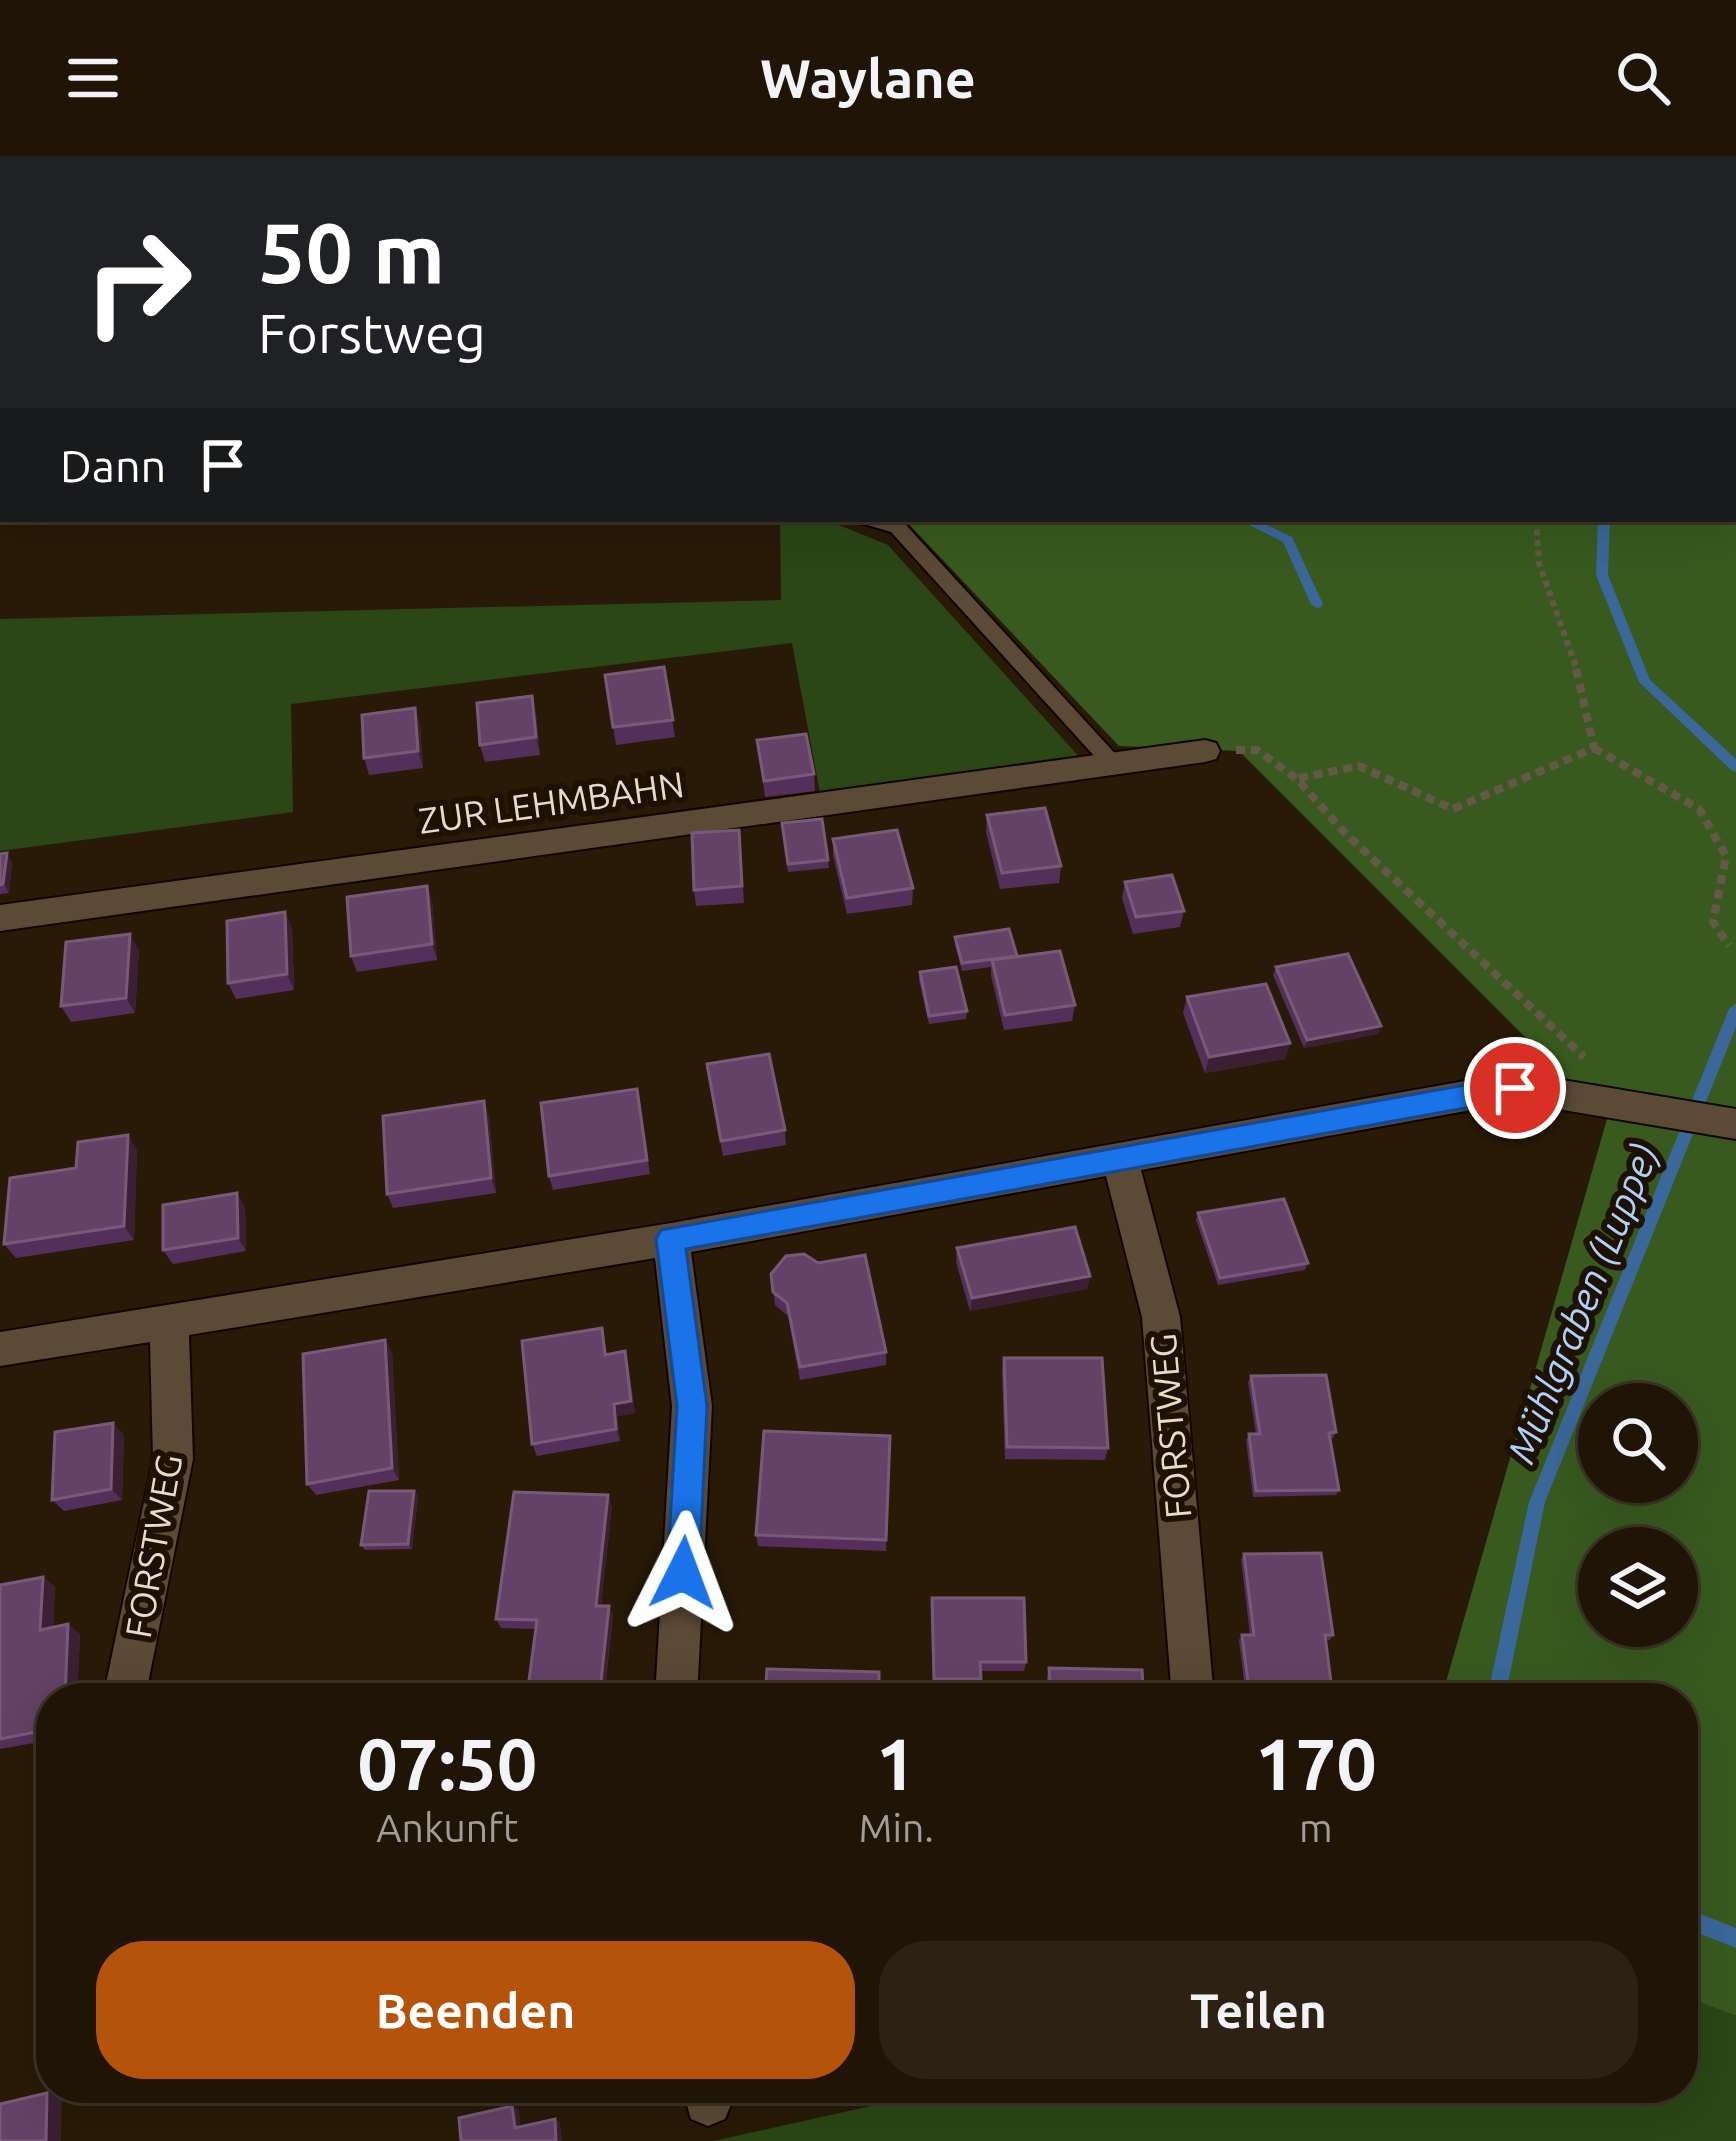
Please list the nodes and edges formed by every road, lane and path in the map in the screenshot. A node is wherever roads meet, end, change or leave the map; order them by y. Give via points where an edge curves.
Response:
1 (878, 522) edge
2 (1537, 522) edge
3 (1594, 748) junction
4 (1204, 751) joint
5 (1113, 764) junction
6 (1297, 779) junction
7 (0, 918) edge
8 (1729, 946) dead end
9 (1625, 1106) junction
10 (1736, 1124) edge
11 (1120, 1159) junction
12 (670, 1239) junction
13 (169, 1322) junction
14 (0, 1349) edge
15 (127, 1683) edge
16 (677, 1683) edge
17 (1192, 1683) edge

1 - 5 lane via 898,528
2 - 3 path via 1538,563 1581,681
3 - 6 path via 1453,808 1359,766
3 - 8 path via 1699,809 1726,856 1713,922
4 - 5 street, ZUR LEHMBAHN
4 - 6 path via 1257,750
5 - 7 street, ZUR LEHMBAHN
6 - 9 path via 1593,1065
9 - 10 street
9 - 11 street via 1515,1088
11 - 12 street
11 - 17 street, FORSTWEG via 1161,1317
12 - 13 street
12 - 16 street via 692,1406
13 - 14 street
13 - 15 street, FORSTWEG via 173,1459

